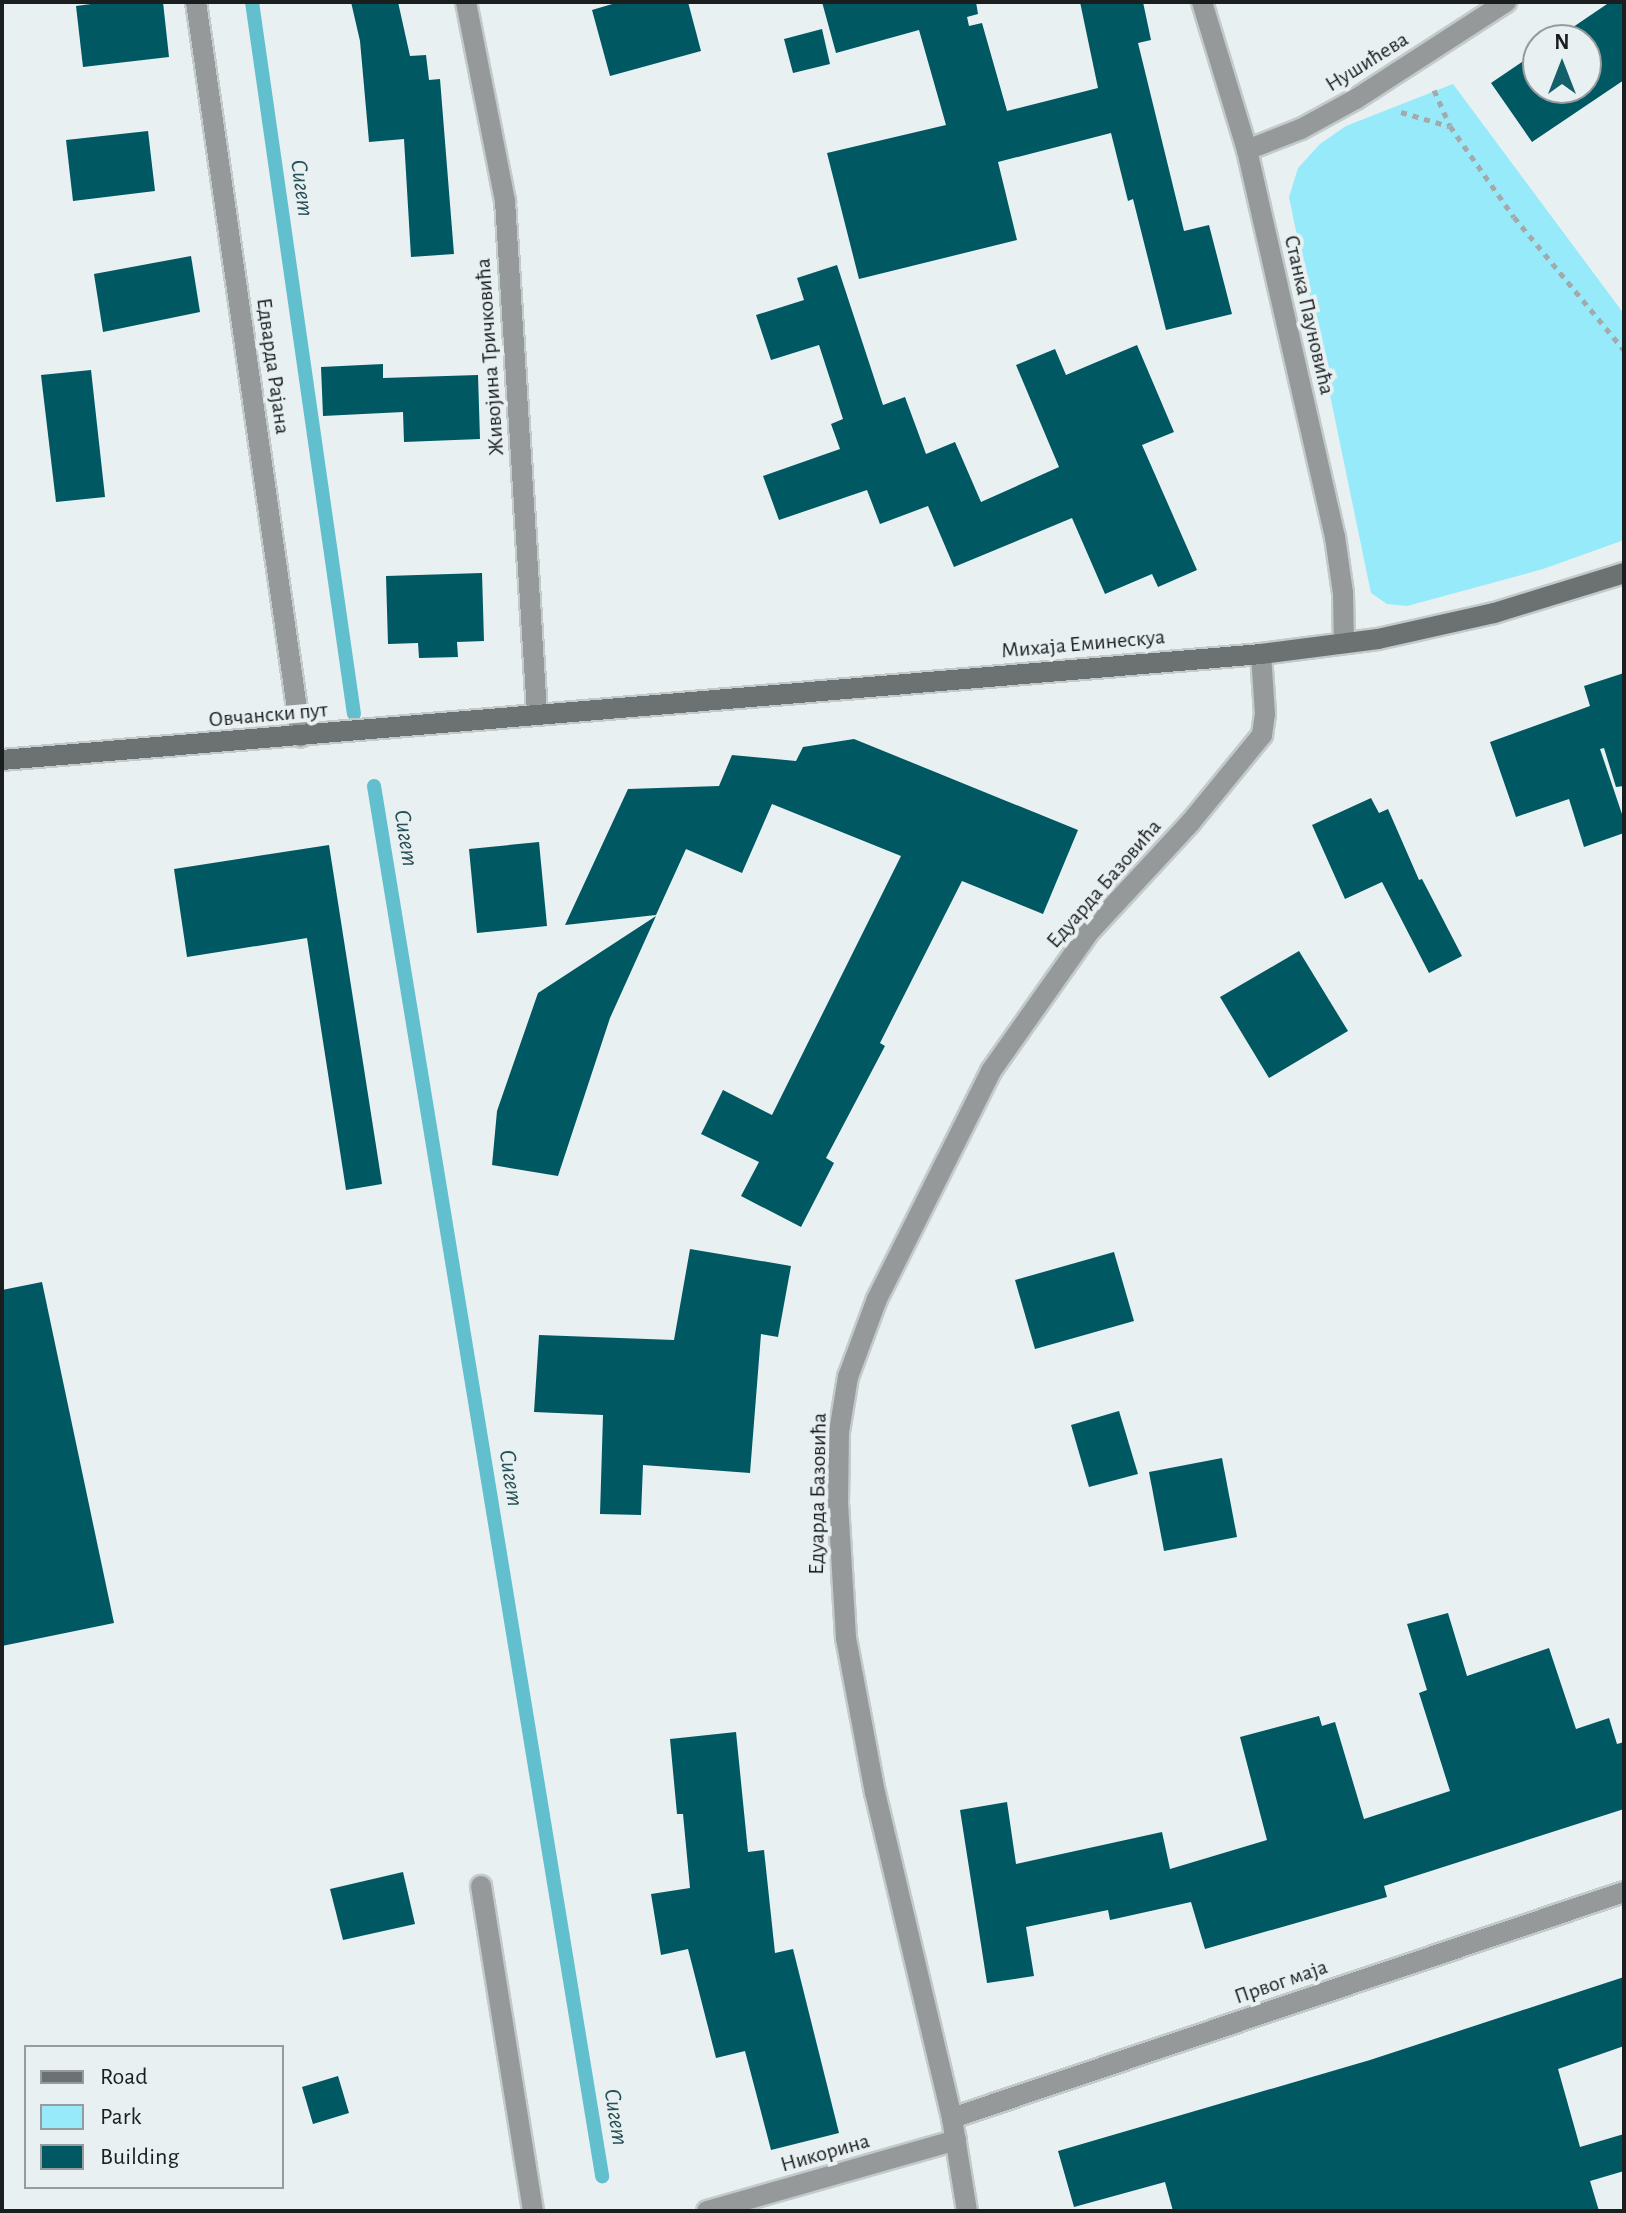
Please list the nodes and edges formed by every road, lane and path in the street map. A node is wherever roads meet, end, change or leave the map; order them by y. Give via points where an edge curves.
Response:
1 (196, 2) edge
2 (466, 2) edge
3 (1202, 2) edge
4 (1506, 2) edge
5 (1420, 58) junction
6 (1247, 150) junction
7 (1624, 350) edge
8 (1624, 573) edge
9 (1344, 643) junction
10 (1261, 654) junction
11 (537, 713) junction
12 (301, 737) junction
13 (2, 760) edge
14 (481, 1886) dead end
15 (1624, 1892) edge
16 (952, 2118) junction
17 (956, 2140) junction
18 (533, 2211) edge
19 (707, 2211) edge
20 (967, 2211) edge

1 - 12 street, Едварда Рајана
2 - 11 street, Живојина Тричковића via 505,201
3 - 6 street, Станка Пауновића
4 - 5 street, Нушићева
5 - 6 street, Нушићева via 1315,121
5 - 7 path via 1459,139 1514,217
6 - 9 street, Станка Пауновића via 1335,537
8 - 9 street, Михаја Еминескуа via 1494,613
9 - 10 street, Михаја Еминескуа
10 - 11 street, Михаја Еминескуа
10 - 16 street, Едуарда Базовића via 1262,735 1246,760 1089,932 991,1071 877,1299 848,1377 839,1432 838,1502 846,1638 875,1793
11 - 12 street, Овчански пут
12 - 13 street, Овчански пут
14 - 18 street
15 - 16 street, Првог маја
16 - 17 street, Едуарда Базовића
17 - 19 street, Никорина
17 - 20 street, Едуарда Базовића

